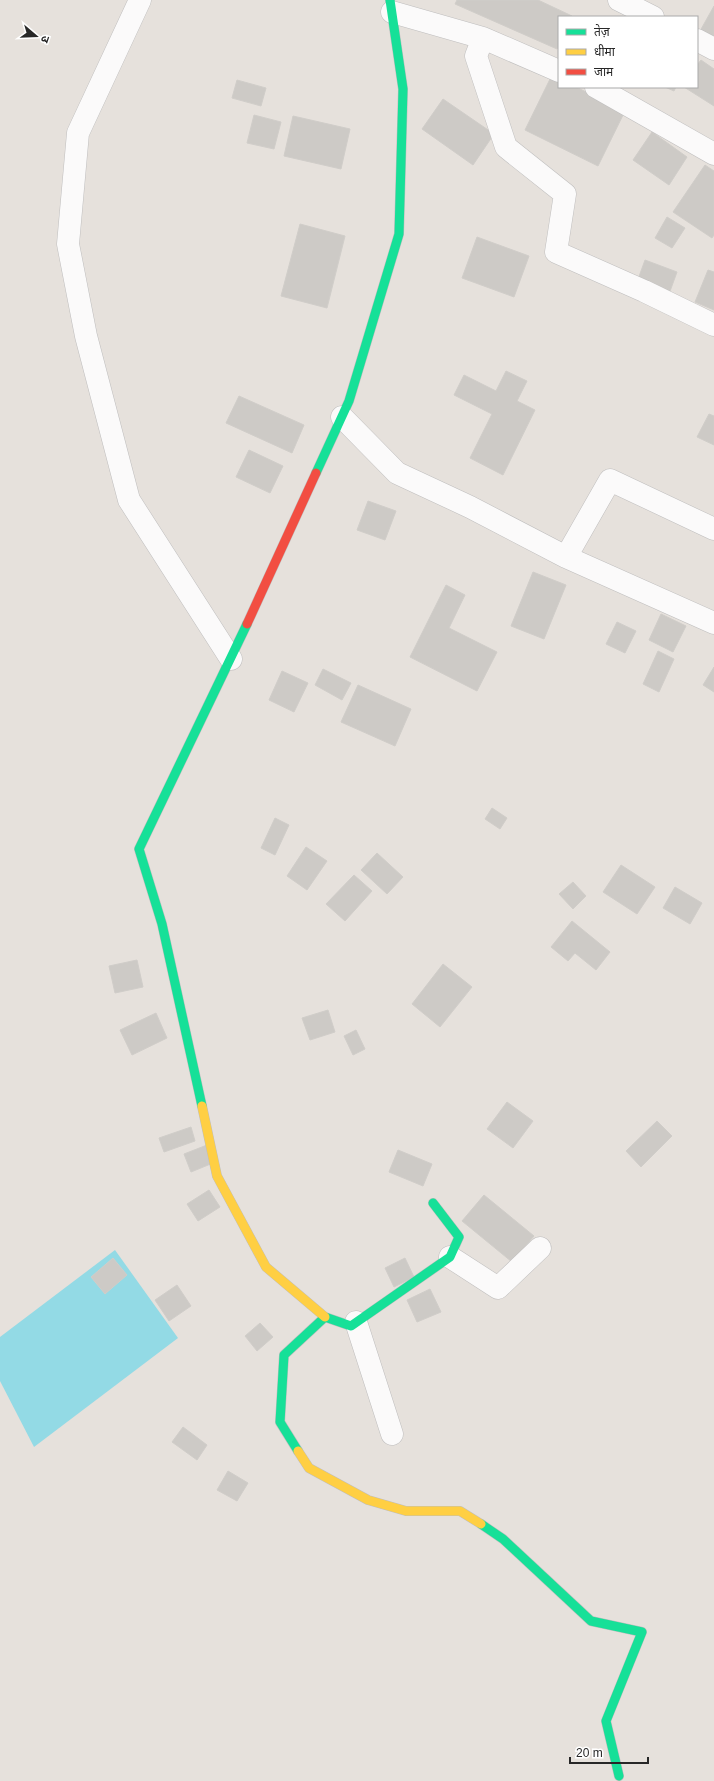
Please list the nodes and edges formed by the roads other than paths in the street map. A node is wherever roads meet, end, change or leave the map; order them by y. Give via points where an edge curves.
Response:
1 (140, 0) edge
2 (619, 0) edge
3 (391, 6) edge
4 (651, 16) edge
5 (483, 38) junction
6 (698, 41) edge
7 (714, 49) edge
8 (558, 71) edge
9 (598, 88) edge
10 (714, 154) edge
11 (714, 325) edge
12 (342, 417) junction
13 (714, 530) edge
14 (566, 557) junction
15 (714, 622) edge
16 (231, 659) junction
17 (434, 1203) dead end
18 (540, 1248) dead end
19 (450, 1257) junction
20 (326, 1317) junction
21 (356, 1322) junction
22 (392, 1434) dead end
23 (619, 1776) dead end

1 - 16 street via 78,133 68,244 86,336 128,500
2 - 4 street
3 - 5 street
3 - 12 street via 403,89 399,234
5 - 8 street
5 - 11 street via 476,56 506,147 565,194 556,252
6 - 7 street
9 - 10 street
12 - 14 street via 397,473 470,507
12 - 16 street
13 - 14 street via 610,480
14 - 15 street
16 - 20 street via 139,849 162,924 217,1176 266,1267
17 - 19 street via 458,1237
18 - 19 street via 498,1288
19 - 21 street
20 - 21 street via 351,1326
20 - 23 street via 284,1355 280,1422 309,1468 368,1500 406,1511 460,1511 503,1539 591,1621 642,1632 606,1721
21 - 22 street

